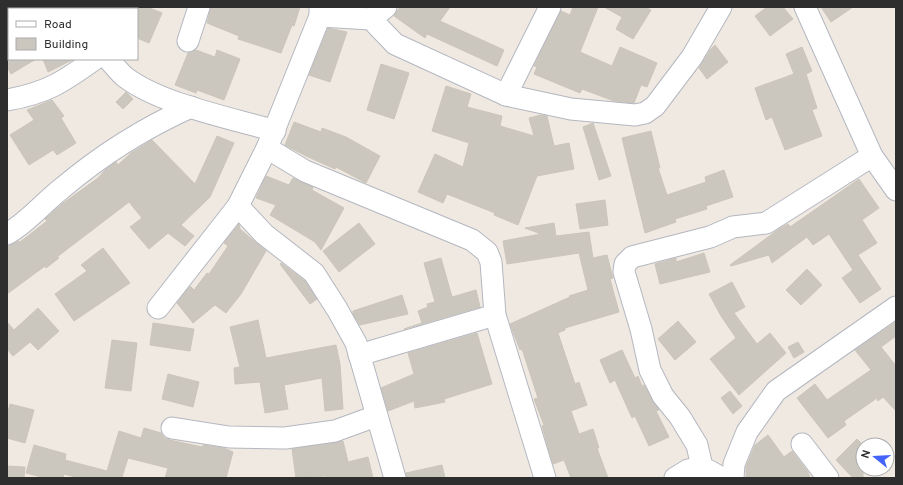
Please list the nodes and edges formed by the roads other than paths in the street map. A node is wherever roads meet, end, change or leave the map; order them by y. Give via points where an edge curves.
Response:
1 (199, 7) edge
2 (550, 7) edge
3 (721, 7) edge
4 (805, 7) edge
5 (320, 11) edge
6 (378, 13) edge
7 (188, 41) dead end
8 (94, 60) edge
9 (109, 60) edge
10 (506, 95) junction
11 (7, 100) edge
12 (191, 107) junction
13 (271, 139) junction
14 (872, 156) junction
15 (896, 190) edge
16 (238, 206) junction
17 (7, 234) edge
18 (896, 306) edge
19 (158, 308) dead end
20 (495, 315) junction
21 (359, 355) junction
22 (376, 416) junction
23 (172, 428) dead end
24 (802, 444) dead end
25 (702, 467) junction
26 (395, 478) edge
27 (545, 478) edge
28 (675, 478) edge
29 (722, 478) edge
30 (733, 478) edge
31 (828, 478) edge

1 - 7 street
2 - 10 street
3 - 10 street via 692,57 655,106 645,113 635,115 571,109
4 - 14 street
5 - 6 street
5 - 13 street
6 - 10 street via 395,44
8 - 11 street via 61,83 32,96
9 - 12 street via 125,77 155,94
12 - 13 street
12 - 17 street via 162,120 111,151 61,189 22,225
13 - 16 street
13 - 20 street via 305,171 472,240 480,246 487,252 491,262
14 - 15 street
14 - 25 street via 766,223 733,227 710,237 632,257 625,264 624,272 641,328 650,370 663,396 697,445
16 - 19 street
16 - 21 street via 264,234 314,273 356,343
18 - 30 street via 776,391 748,432 734,464
20 - 21 street
20 - 27 street
21 - 22 street
22 - 23 street via 335,431 285,438 229,437
22 - 26 street
24 - 31 street
25 - 28 street via 688,470
25 - 29 street

